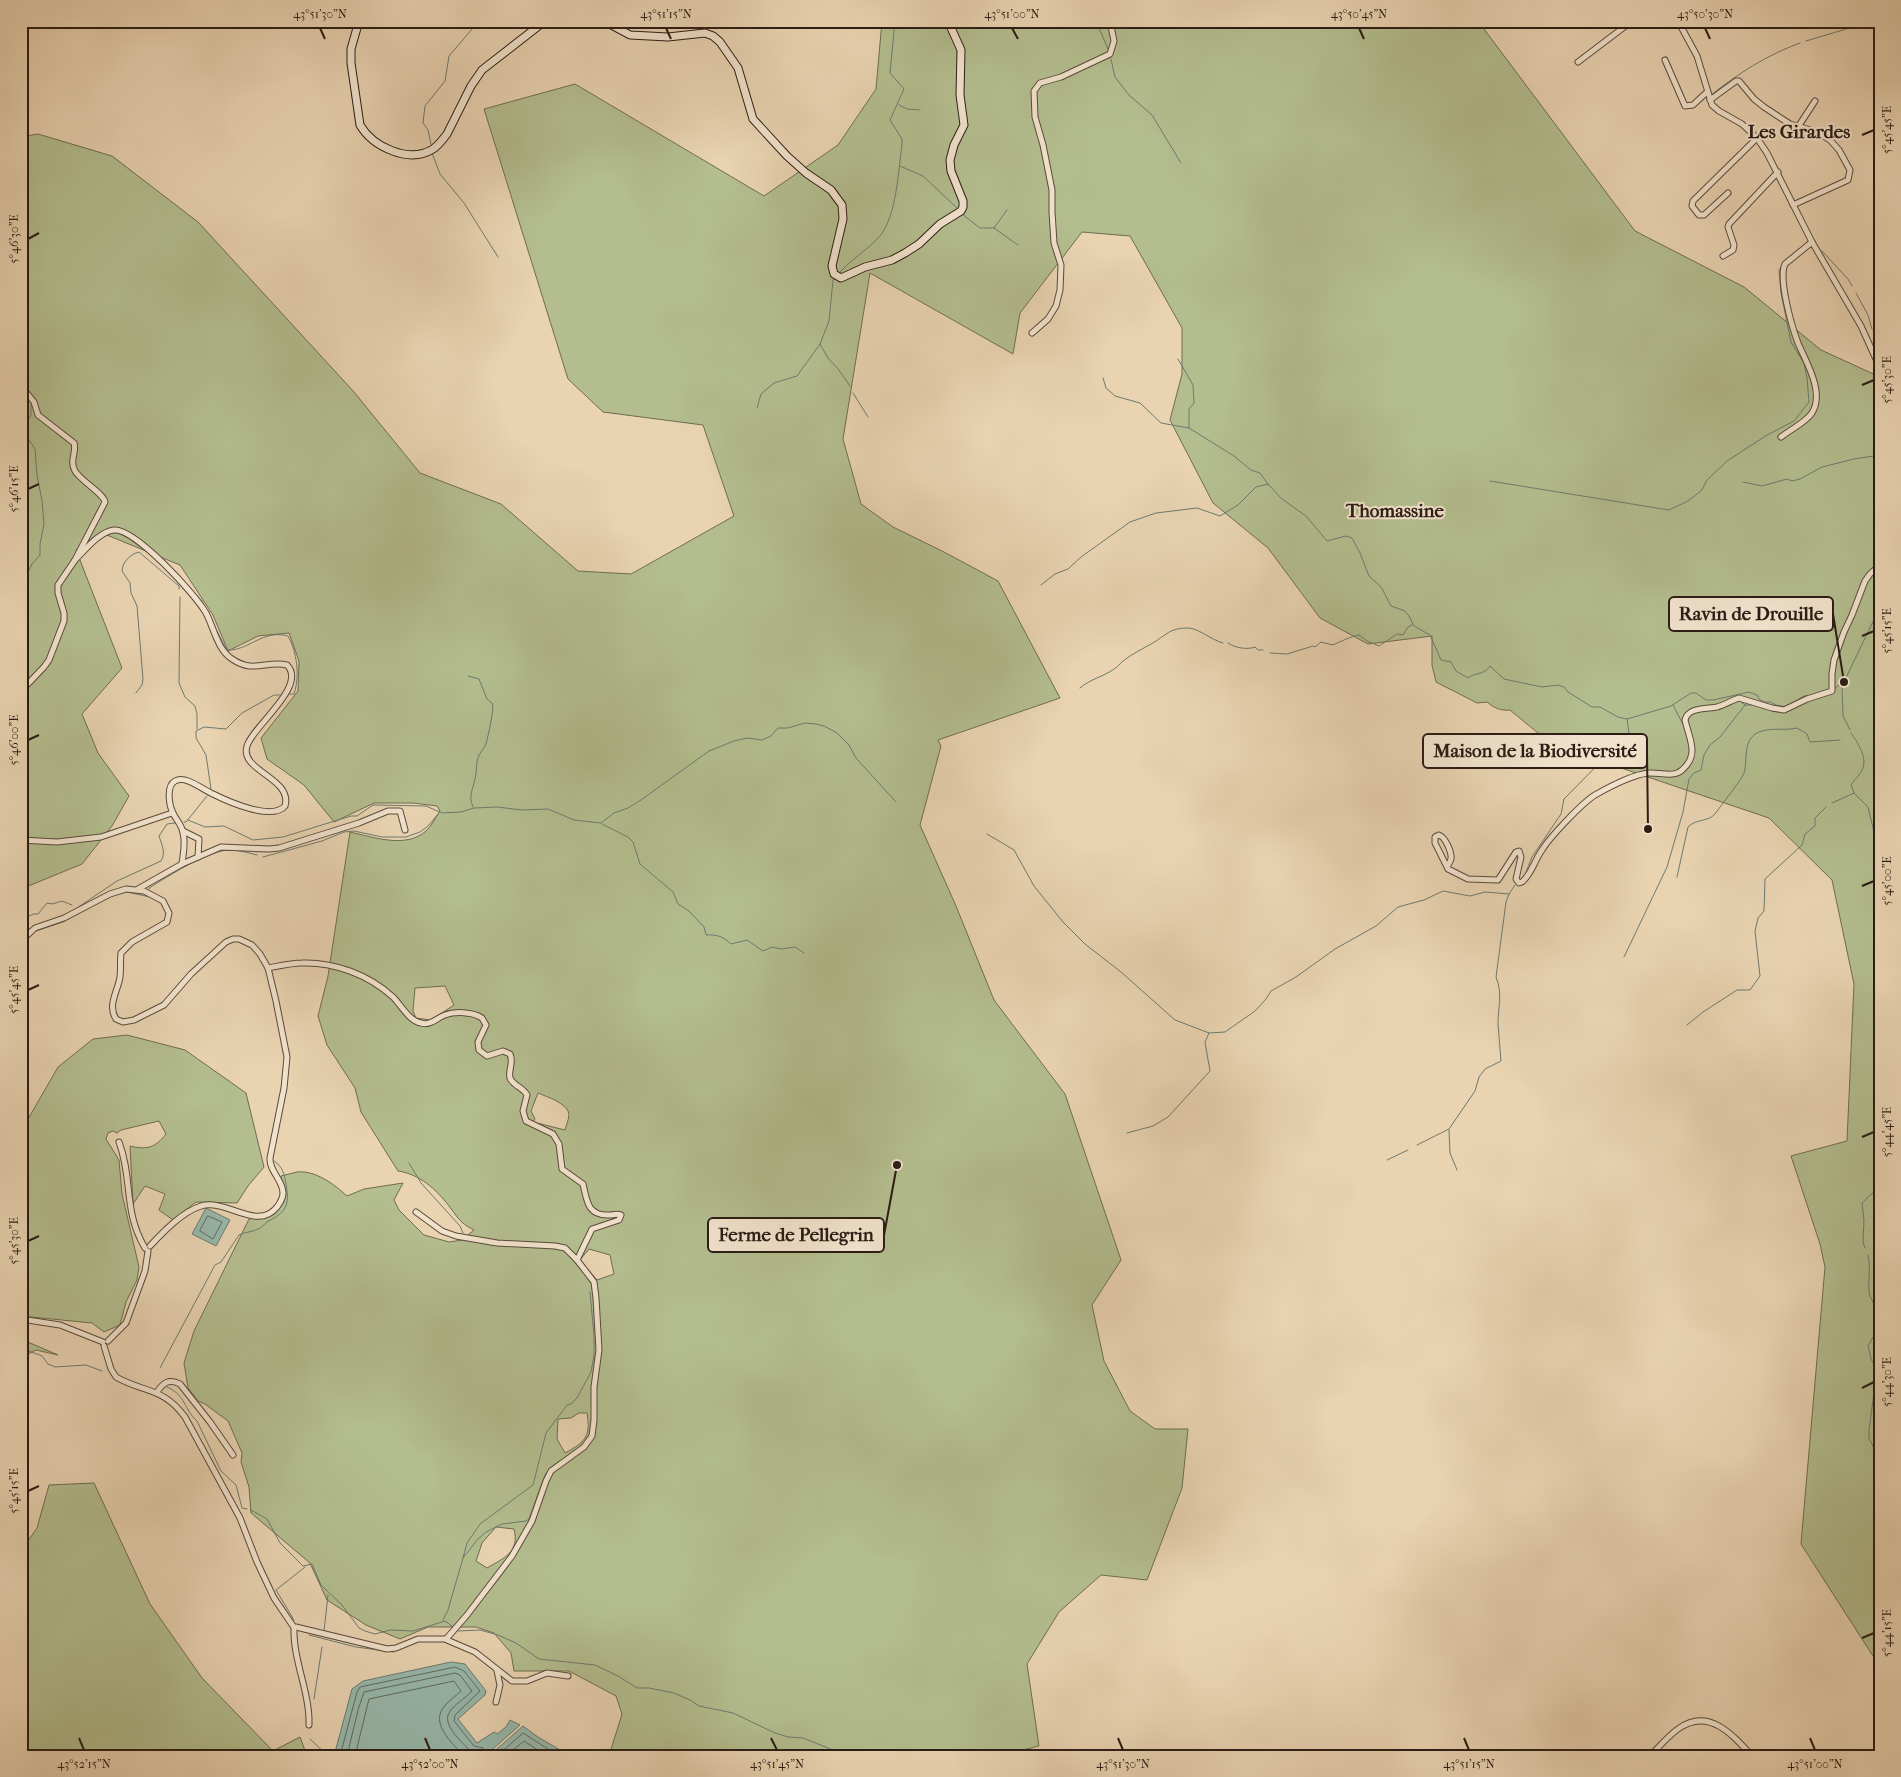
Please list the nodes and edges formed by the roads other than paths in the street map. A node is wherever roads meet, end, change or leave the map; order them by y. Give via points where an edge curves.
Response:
1 (358, 21) edge
2 (545, 21) edge
3 (604, 21) edge
4 (948, 21) edge
5 (1110, 21) edge
6 (1632, 21) edge
7 (1678, 21) edge
8 (1665, 60) dead end
9 (1578, 62) dead end
10 (1707, 92) junction
11 (1710, 100) junction
12 (1815, 101) dead end
13 (1798, 127) junction
14 (1757, 138) junction
15 (1778, 172) junction
16 (1728, 193) dead end
17 (1793, 205) junction
18 (1812, 242) junction
19 (1723, 256) dead end
20 (1032, 333) dead end
21 (1880, 368) edge
22 (21, 370) edge
23 (1781, 437) dead end
24 (75, 560) junction
25 (1880, 565) edge
26 (21, 690) edge
27 (172, 813) junction
28 (405, 830) dead end
29 (183, 831) junction
30 (21, 840) edge
31 (198, 857) junction
32 (182, 864) junction
33 (1447, 867) junction
34 (138, 889) junction
35 (21, 941) edge
36 (21, 968) edge
37 (268, 968) junction
38 (21, 1034) edge
39 (119, 1142) dead end
40 (416, 1212) dead end
41 (148, 1248) junction
42 (577, 1260) junction
43 (21, 1319) edge
44 (105, 1343) junction
45 (157, 1392) junction
46 (233, 1455) dead end
47 (294, 1627) junction
48 (446, 1639) junction
49 (495, 1668) junction
50 (568, 1676) dead end
51 (496, 1702) dead end
52 (309, 1725) dead end
53 (1650, 1756) edge
54 (1752, 1756) edge

1 - 2 street via 351,63 360,125 369,138 385,148 407,154 432,149 442,141 482,70
3 - 4 street via 630,35 668,37 702,33 720,42 738,68 753,118 800,167 831,190 842,205 843,219 832,270 841,278 906,253 963,207 950,160 964,125 960,95 961,50
5 - 20 street via 1114,41 1110,54 1040,83 1034,91 1035,117 1052,190 1060,290 1048,319
6 - 9 street
7 - 10 street via 1697,56
8 - 10 street via 1685,106 1693,105
10 - 11 street
11 - 13 street via 1738,80 1760,104
11 - 14 street via 1716,109 1739,122
12 - 13 street
13 - 17 street via 1818,132 1830,140 1840,150 1850,174 1845,183
14 - 15 street
14 - 16 street via 1693,201 1692,206 1704,216
15 - 17 street
15 - 19 street via 1729,224 1734,245 1733,250
17 - 18 street
18 - 21 street via 1861,326
18 - 23 street via 1786,262 1783,273 1796,336 1814,380 1815,400 1811,414
22 - 24 street via 25,391 34,402 38,415 74,443 72,460 76,473 105,498 105,504
24 - 26 street via 58,589 64,613 63,625 46,664
24 - 27 street via 103,534 114,530 126,532 164,564 201,606 230,658 252,667 280,664 290,669 289,687 249,741 246,751 254,765 282,788 286,797 284,808 275,812 261,811 216,796 180,779 170,788
25 - 33 street via 1865,581 1844,632 1832,668 1832,691 1786,710 1741,698 1690,713 1685,720 1693,747 1683,770 1674,774 1644,774 1590,798 1542,849 1536,864 1522,882 1516,879 1521,857 1518,850 1496,881 1467,878
27 - 29 street
27 - 30 street via 101,837 57,842
28 - 31 street via 400,811 388,811 279,848 224,847
29 - 31 street via 199,839
29 - 32 street
31 - 32 street
32 - 34 street
33 - 33 street via 1435,842 1438,835 1444,838 1450,856
34 - 35 street via 126,888 110,894 64,918 35,928
34 - 37 street via 164,902 169,918 162,926 122,951 120,977 112,1005 116,1019 130,1021 164,1005 191,974 230,940 250,943
36 - 38 street via 25,1005
37 - 41 street via 287,1057 270,1158 282,1190 281,1200 270,1214 262,1217 211,1205 201,1206
37 - 42 street via 304,963 354,972 383,989 420,1023 429,1024 453,1013 474,1014 482,1018 485,1027 478,1042 479,1050 487,1056 504,1051 510,1054 510,1078 527,1096 523,1109 525,1120 553,1134 559,1144 562,1169 583,1184 590,1208 603,1214 621,1215 619,1220 592,1229
39 - 41 street via 126,1161 130,1208 139,1236
40 - 42 street via 442,1231 456,1236 497,1244 555,1246 565,1248
41 - 44 street via 145,1271 126,1323
42 - 48 street via 594,1282 596,1298 599,1350 592,1436 584,1447 551,1472 532,1521 512,1556
43 - 44 street via 60,1325
44 - 45 street via 116,1377
45 - 46 street via 166,1382 180,1384
45 - 47 street via 176,1404 194,1429 240,1518 274,1598
47 - 48 street via 387,1649 418,1639
47 - 52 street
48 - 49 street via 472,1650
49 - 50 street via 513,1681 529,1680 547,1673
49 - 51 street via 500,1685
53 - 54 street via 1680,1728 1705,1720 1723,1729

